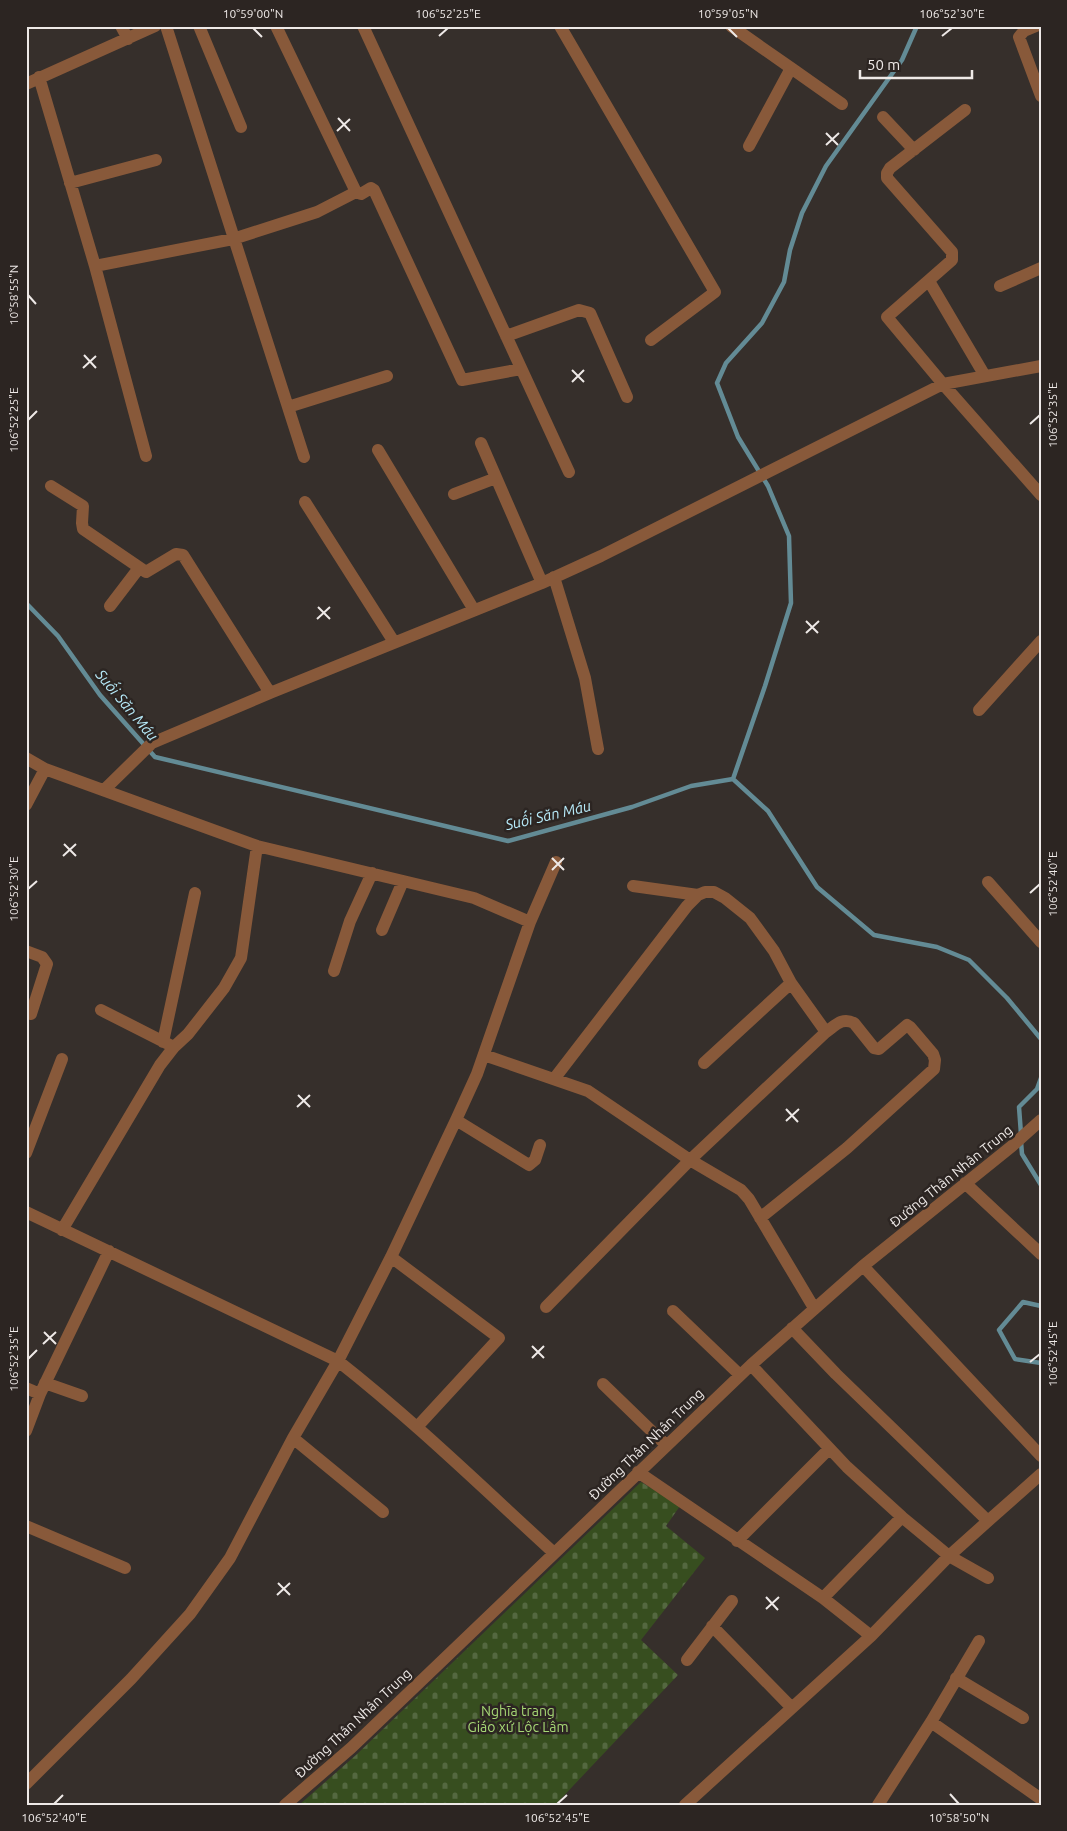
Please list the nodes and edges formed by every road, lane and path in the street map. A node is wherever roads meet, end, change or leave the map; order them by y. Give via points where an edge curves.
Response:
1 (121, 26) edge
2 (155, 26) edge
3 (166, 26) edge
4 (198, 26) edge
5 (276, 26) edge
6 (363, 26) edge
7 (560, 26) edge
8 (731, 26) edge
9 (1036, 26) edge
10 (128, 39) junction
11 (791, 68) junction
12 (39, 77) junction
13 (26, 84) edge
14 (1041, 96) edge
15 (842, 104) dead end
16 (965, 110) dead end
17 (884, 117) dead end
18 (241, 127) dead end
19 (749, 146) dead end
20 (914, 150) junction
21 (156, 160) dead end
22 (70, 183) junction
23 (356, 192) junction
24 (233, 239) junction
25 (95, 266) junction
26 (1041, 268) edge
27 (929, 281) junction
28 (1000, 286) dead end
29 (506, 336) junction
30 (651, 340) dead end
31 (1041, 366) edge
32 (521, 369) junction
33 (387, 376) dead end
34 (985, 376) junction
35 (943, 384) junction
36 (627, 397) dead end
37 (288, 407) junction
38 (481, 443) dead end
39 (378, 450) dead end
40 (146, 456) dead end
41 (304, 457) dead end
42 (569, 472) dead end
43 (496, 478) junction
44 (52, 486) dead end
45 (454, 494) dead end
46 (1041, 495) edge
47 (304, 502) dead end
48 (139, 568) junction
49 (554, 577) junction
50 (542, 582) junction
51 (110, 606) dead end
52 (474, 610) junction
53 (1041, 641) edge
54 (394, 642) junction
55 (270, 693) junction
56 (979, 710) dead end
57 (598, 749) dead end
58 (26, 758) edge
59 (45, 769) junction
60 (104, 790) junction
61 (26, 805) edge
62 (257, 846) junction
63 (556, 862) dead end
64 (372, 873) junction
65 (403, 881) junction
66 (988, 882) dead end
67 (633, 886) dead end
68 (195, 893) dead end
69 (698, 895) junction
70 (530, 922) junction
71 (382, 930) dead end
72 (1041, 942) edge
73 (26, 951) edge
74 (334, 971) dead end
75 (791, 983) junction
76 (100, 1010) dead end
77 (31, 1014) dead end
78 (826, 1032) junction
79 (168, 1044) junction
80 (484, 1055) junction
81 (62, 1059) dead end
82 (704, 1063) dead end
83 (554, 1079) junction
84 (456, 1120) junction
85 (1037, 1128) edge
86 (540, 1144) dead end
87 (26, 1153) edge
88 (690, 1160) junction
89 (965, 1183) junction
90 (26, 1212) edge
91 (760, 1218) junction
92 (62, 1230) junction
93 (109, 1251) junction
94 (1041, 1254) edge
95 (391, 1257) junction
96 (863, 1266) junction
97 (546, 1307) dead end
98 (814, 1308) junction
99 (672, 1311) dead end
100 (792, 1328) junction
101 (338, 1361) junction
102 (751, 1364) junction
103 (740, 1375) junction
104 (603, 1384) dead end
105 (26, 1388) edge
106 (42, 1388) junction
107 (82, 1396) dead end
108 (417, 1427) junction
109 (26, 1431) edge
110 (293, 1438) junction
111 (666, 1446) junction
112 (829, 1449) junction
113 (1041, 1456) edge
114 (638, 1472) junction
115 (1041, 1474) edge
116 (383, 1512) dead end
117 (902, 1517) junction
118 (988, 1521) junction
119 (26, 1526) edge
120 (737, 1541) junction
121 (554, 1553) junction
122 (949, 1556) junction
123 (125, 1568) dead end
124 (988, 1578) dead end
125 (823, 1598) junction
126 (732, 1601) dead end
127 (712, 1626) junction
128 (871, 1636) junction
129 (979, 1641) dead end
130 (687, 1660) dead end
131 (956, 1678) junction
132 (792, 1708) junction
133 (1023, 1718) dead end
134 (931, 1722) junction
135 (26, 1784) edge
136 (1041, 1799) edge
137 (285, 1805) edge
138 (686, 1805) edge
139 (878, 1805) edge

1 - 10 street
2 - 10 street
3 - 24 street
4 - 18 street
5 - 23 street
6 - 29 street
7 - 30 street via 716,292
8 - 11 street
9 - 14 street via 1019,37
10 - 12 street
11 - 15 street
11 - 19 street
12 - 13 street
12 - 22 street
16 - 20 street
17 - 20 street
20 - 27 street via 887,173 952,252 952,260
21 - 22 street
22 - 25 street
23 - 24 street via 317,212
23 - 32 street via 361,194 371,188 374,190 462,380
24 - 25 street
24 - 37 street
25 - 40 street
26 - 28 street
27 - 34 street
27 - 35 street via 887,317
29 - 32 street
29 - 36 street via 579,310 590,313
31 - 34 street
32 - 42 street
33 - 37 street
34 - 35 street
35 - 46 street
35 - 49 street
37 - 41 street
38 - 43 street
39 - 52 street
43 - 45 street
43 - 50 street
44 - 48 street via 84,506 83,529
47 - 54 street
48 - 51 street
48 - 55 street via 146,572 176,554 182,555
49 - 50 street
49 - 57 street via 584,678
50 - 52 street
52 - 54 street
53 - 56 street
54 - 55 street
55 - 60 street via 152,743
58 - 59 street
59 - 60 street
59 - 61 street
60 - 62 street
62 - 64 street
62 - 79 street via 239,962 224,988 188,1034
63 - 70 street
64 - 65 street
64 - 74 street via 350,921
65 - 70 street via 474,898
65 - 71 street
66 - 72 street
67 - 69 street
68 - 79 street
69 - 75 street via 714,892 750,918 774,951
69 - 83 street
70 - 80 street
73 - 77 street via 42,957 47,964
75 - 78 street
75 - 82 street
76 - 79 street
78 - 88 street
78 - 91 street via 845,1020 850,1021 874,1048 879,1049 907,1025 933,1054 934,1069 847,1148
79 - 92 street via 160,1065
80 - 83 street
80 - 84 street
81 - 87 street
83 - 88 street via 588,1091
84 - 86 street via 529,1165 535,1160
84 - 95 street
85 - 89 street, Đường Thân Nhân Trung
88 - 91 street via 741,1190
88 - 97 street
89 - 94 street
89 - 96 street, Đường Thân Nhân Trung
90 - 92 street
91 - 98 street
92 - 93 street
93 - 101 street
93 - 106 street
95 - 101 street
95 - 108 street via 499,1338
96 - 98 street, Đường Thân Nhân Trung
96 - 113 street
98 - 100 street, Đường Thân Nhân Trung
99 - 103 street
100 - 102 street, Đường Thân Nhân Trung
100 - 118 street
101 - 108 street
101 - 110 street
102 - 103 street, Đường Thân Nhân Trung
102 - 112 street
103 - 111 street, Đường Thân Nhân Trung
104 - 111 street
105 - 106 street
106 - 107 street
106 - 109 street
108 - 121 street
110 - 116 street
110 - 135 street via 230,1558 190,1614 131,1679
111 - 114 street, Đường Thân Nhân Trung
112 - 117 street
112 - 120 street
114 - 120 street
114 - 121 street, Đường Thân Nhân Trung
115 - 118 street
117 - 122 street
117 - 125 street
118 - 122 street
119 - 123 street
120 - 125 street
121 - 137 street, Đường Thân Nhân Trung via 350,1748
122 - 124 street
122 - 128 street
125 - 128 street
126 - 127 street
127 - 130 street
127 - 132 street
128 - 132 street
129 - 131 street
131 - 133 street
131 - 134 street
132 - 138 street
134 - 136 street
134 - 139 street

